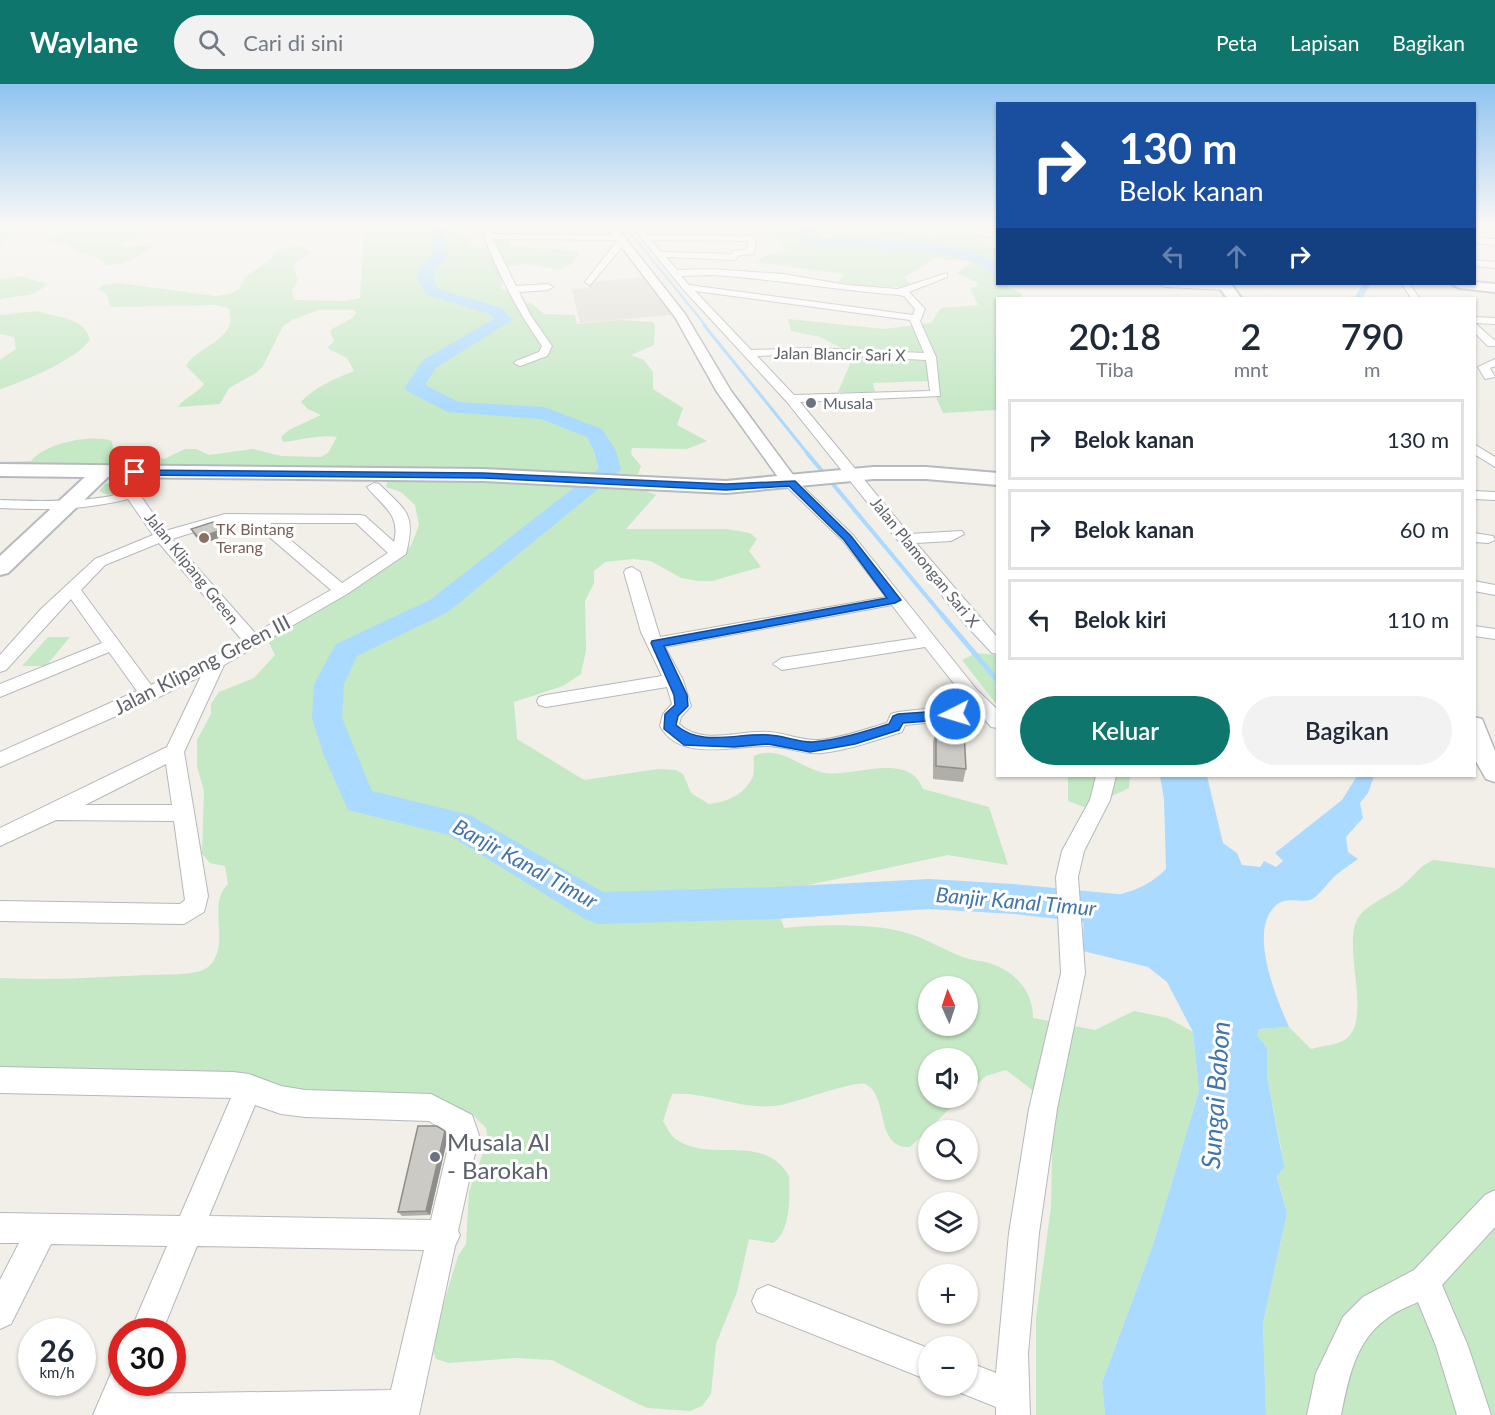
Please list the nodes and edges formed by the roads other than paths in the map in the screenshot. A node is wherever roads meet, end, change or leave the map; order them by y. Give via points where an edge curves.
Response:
1 (546, 287) edge
2 (659, 287) edge
3 (686, 287) joint
4 (838, 287) edge
5 (839, 287) edge
6 (912, 287) edge
7 (515, 289) joint
8 (899, 292) junction
9 (822, 307) junction
10 (915, 318) junction
11 (1476, 320) edge
12 (1495, 321) edge
13 (1476, 328) edge
14 (1476, 343) edge
15 (1492, 346) edge
16 (749, 353) junction
17 (931, 357) junction
18 (1495, 362) edge
19 (520, 363) dead end
20 (1476, 375) edge
21 (1492, 377) edge
22 (791, 399) junction
23 (1476, 449) edge
24 (1495, 463) edge
25 (0, 470) edge
26 (102, 472) junction
27 (151, 472) junction
28 (848, 475) junction
29 (996, 479) edge
30 (797, 483) junction
31 (374, 487) dead end
32 (132, 494) junction
33 (1476, 495) edge
34 (1495, 496) edge
35 (0, 505) edge
36 (66, 506) junction
37 (400, 513) junction
38 (255, 518) junction
39 (360, 519) junction
40 (957, 534) dead end
41 (162, 537) junction
42 (906, 539) junction
43 (398, 555) junction
44 (2, 565) edge
45 (632, 572) dead end
46 (1476, 586) edge
47 (72, 589) junction
48 (1495, 590) edge
49 (341, 591) junction
50 (895, 600) junction
51 (1476, 630) edge
52 (1495, 634) edge
53 (930, 641) junction
54 (253, 642) junction
55 (657, 643) junction
56 (114, 644) junction
57 (996, 647) edge
58 (217, 662) junction
59 (782, 664) dead end
60 (0, 666) edge
61 (674, 680) junction
62 (0, 691) edge
63 (149, 695) junction
64 (546, 701) dead end
65 (983, 706) junction
66 (996, 720) edge
67 (1476, 731) edge
68 (174, 752) junction
69 (0, 760) edge
70 (1495, 773) edge
71 (1106, 777) edge
72 (56, 813) junction
73 (185, 813) junction
74 (0, 838) edge
75 (0, 911) edge
76 (0, 1080) edge
77 (249, 1087) junction
78 (1495, 1205) edge
79 (0, 1228) edge
80 (43, 1229) junction
81 (189, 1231) junction
82 (445, 1235) junction
83 (1425, 1281) junction
84 (768, 1301) dead end
85 (0, 1313) edge
86 (152, 1318) edge
87 (918, 1360) edge
88 (978, 1385) edge
89 (115, 1403) edge
90 (1013, 1406) edge
91 (403, 1411) edge
92 (1324, 1415) edge
93 (1474, 1415) edge

1 - 7 street
2 - 30 street via 724,392
3 - 9 street
3 - 16 street, Jalan Plamongan Sari X
4 - 9 street
5 - 8 street
6 - 8 street
7 - 19 street via 526,316 547,346 543,354
8 - 10 street via 907,294 920,309
9 - 10 street
10 - 17 street
11 - 12 street
13 - 15 street
14 - 15 street
16 - 17 street, Jalan Blancir Sari X via 813,351
16 - 22 street, Jalan Plamongan Sari X
17 - 22 street via 936,394
18 - 21 street via 1484,367
20 - 21 street
22 - 28 street, Jalan Plamongan Sari X
23 - 24 street
25 - 26 main road
26 - 27 main road
26 - 36 main road
27 - 30 main road via 539,478 726,487
27 - 32 street, Jalan Klipang Green via 142,488
28 - 29 main road via 927,472
28 - 30 main road
28 - 42 street, Jalan Plamongan Sari X
30 - 50 street via 848,538
31 - 37 street
32 - 36 street, Jalan Klipang Green via 97,504
32 - 41 street, Jalan Klipang Green
33 - 34 street
35 - 36 street, Jalan Klipang Green
36 - 44 main road
37 - 39 street
37 - 43 street via 404,531
38 - 39 street
38 - 41 street via 220,519
38 - 49 street
39 - 43 street
40 - 42 street
41 - 47 street via 100,562
41 - 54 street, Jalan Klipang Green
42 - 57 street, Jalan Plamongan Sari X
43 - 49 street, Jalan Klipang Green III
45 - 55 street via 646,622
46 - 48 street
47 - 56 street
47 - 60 street
49 - 54 street, Jalan Klipang Green III
50 - 53 street
50 - 55 street
51 - 52 street
53 - 59 street
53 - 65 street
54 - 58 street, Jalan Klipang Green III
55 - 61 street
56 - 62 street
56 - 63 street
58 - 63 street, Jalan Klipang Green III
58 - 68 street
61 - 64 street
61 - 65 street via 682,706 672,714 669,726 684,740 768,739 810,747 895,727 898,719 955,714
63 - 69 street, Jalan Klipang Green III
65 - 66 street
67 - 70 street
68 - 72 street
68 - 73 street
71 - 90 street via 1100,800 1073,851 1067,877 1073,957 1070,990 1043,1109 1024,1233 1012,1353
72 - 73 street
72 - 74 street
73 - 75 street via 198,896 196,905 184,914
76 - 77 street
77 - 81 street
77 - 82 street via 254,1093 292,1103 431,1107 462,1125 465,1135
78 - 83 street
79 - 80 street
80 - 81 street
80 - 85 street
81 - 82 street
81 - 86 street
82 - 91 street
83 - 92 street via 1374,1308 1354,1328 1333,1372
83 - 93 street via 1452,1346
84 - 87 street
88 - 90 street
89 - 91 street

